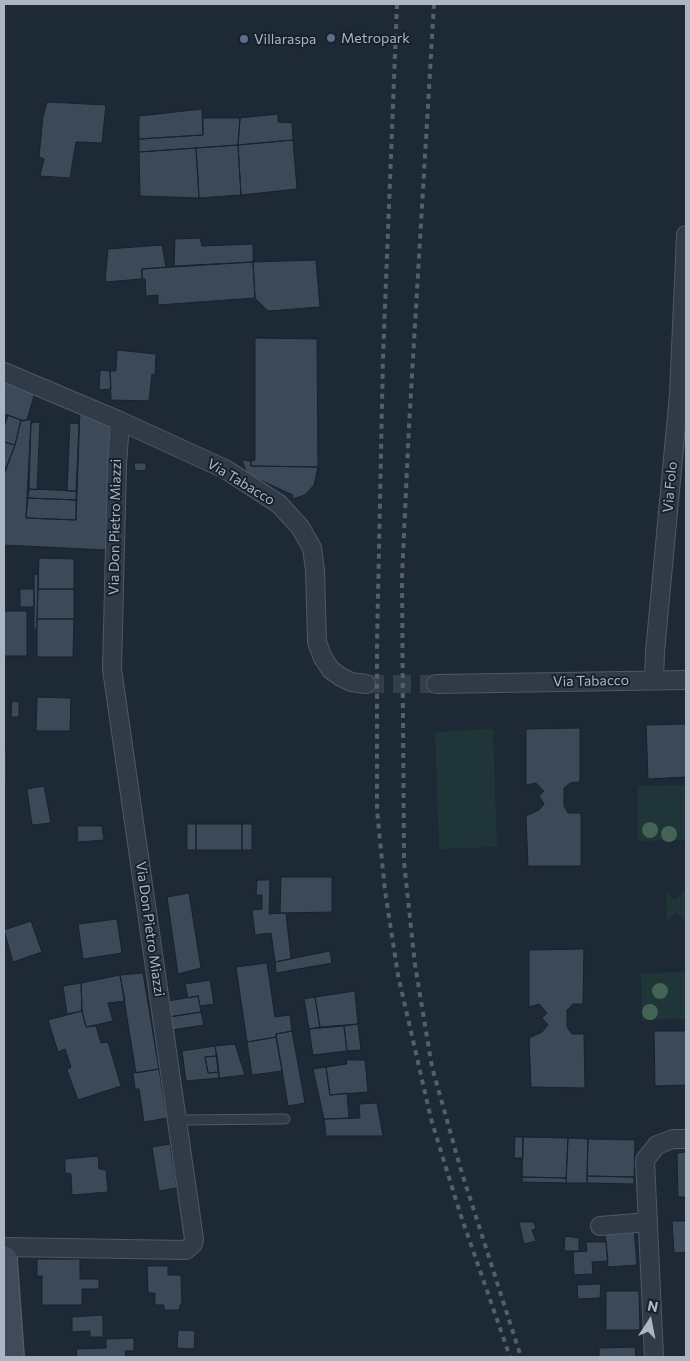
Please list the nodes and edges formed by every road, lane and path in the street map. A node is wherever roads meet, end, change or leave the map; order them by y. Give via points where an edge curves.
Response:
1 (686, 235) edge
2 (4, 372) edge
3 (120, 421) junction
4 (654, 680) junction
5 (686, 680) edge
6 (366, 684) tunnel mouth
7 (436, 684) tunnel mouth
8 (284, 1119) dead end
9 (178, 1120) junction
10 (686, 1139) edge
11 (648, 1222) junction
12 (600, 1226) dead end
13 (4, 1247) edge
14 (4, 1258) edge
15 (6, 1310) edge
16 (12, 1357) edge
17 (654, 1357) edge

1 - 4 street, Via Folo via 679,394
2 - 3 street, Via Tabacco
3 - 6 street, Via Tabacco via 225,469 279,504 300,527 312,548 317,642 323,658 341,678
3 - 9 street, Via Don Pietro Miazzi via 116,465 112,669
4 - 5 street, Via Tabacco
4 - 7 street, Via Tabacco
8 - 9 lane
9 - 13 street, Via Don Pietro Miazzi via 194,1239 194,1244 186,1250
10 - 11 street via 673,1139 657,1145 645,1160
11 - 12 street
11 - 17 street
14 - 15 main road
15 - 16 main road

